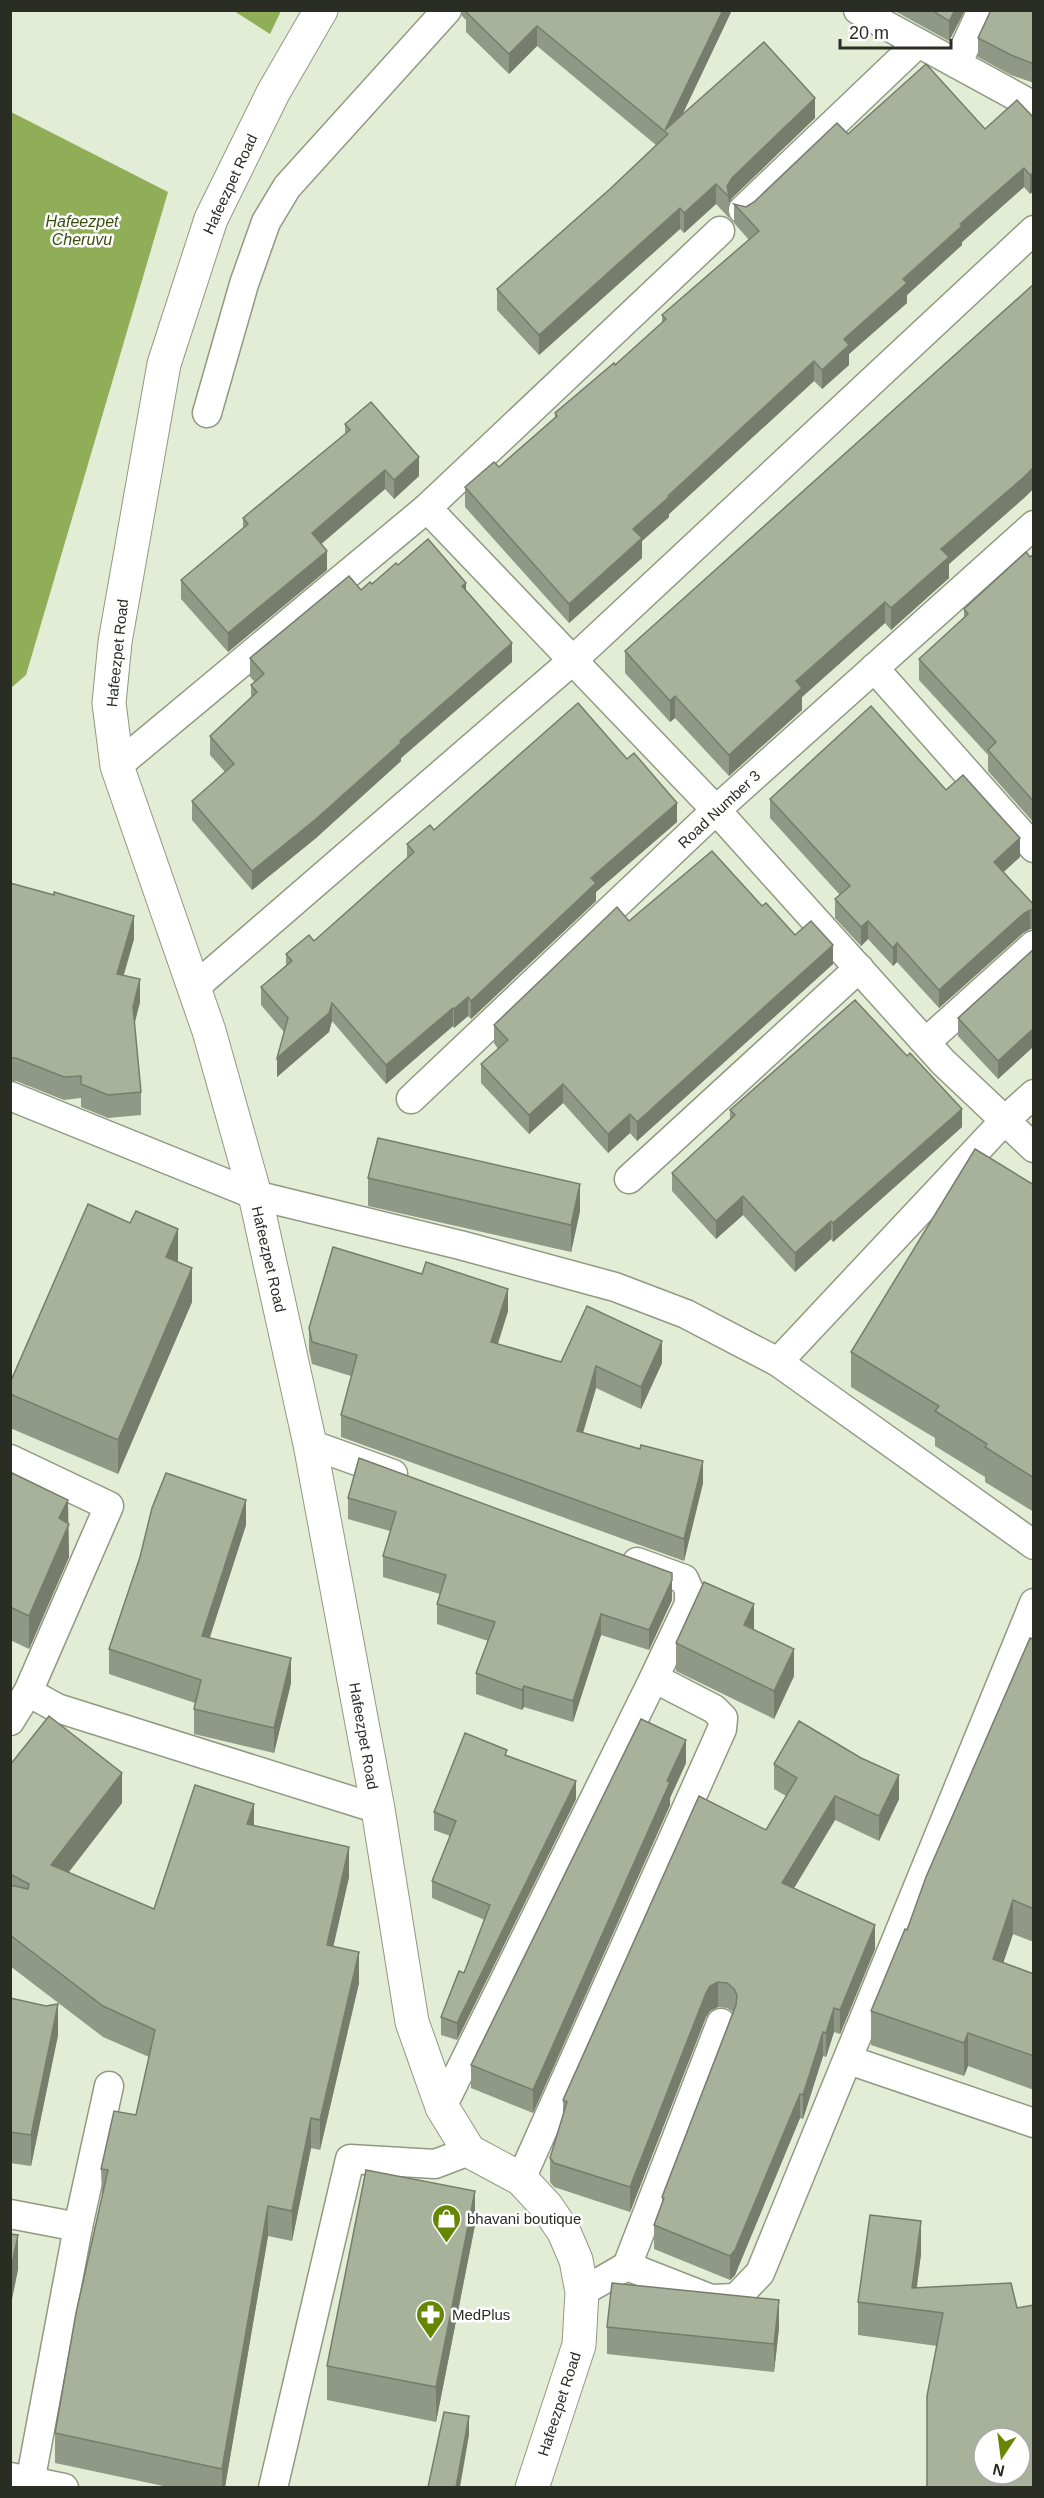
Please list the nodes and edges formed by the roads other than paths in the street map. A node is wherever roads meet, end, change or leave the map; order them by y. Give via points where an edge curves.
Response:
1 (321, 10) edge
2 (447, 10) edge
3 (858, 10) edge
4 (982, 10) edge
5 (918, 43) junction
6 (957, 64) junction
7 (1034, 106) edge
8 (743, 210) edge
9 (1034, 230) edge
10 (720, 231) dead end
11 (207, 413) dead end
12 (427, 508) junction
13 (1031, 532) edge
14 (572, 661) junction
15 (874, 668) junction
16 (117, 766) junction
17 (716, 810) junction
18 (1034, 848) edge
19 (1034, 945) edge
20 (859, 969) junction
21 (195, 987) junction
22 (926, 1042) junction
23 (1034, 1094) edge
24 (10, 1096) edge
25 (411, 1099) dead end
26 (1004, 1121) junction
27 (1034, 1148) edge
28 (629, 1179) dead end
29 (255, 1195) junction
30 (778, 1362) junction
31 (310, 1444) junction
32 (10, 1459) edge
33 (420, 1484) edge
34 (1034, 1545) edge
35 (607, 1551) edge
36 (1034, 1603) edge
37 (1024, 1653) edge
38 (654, 1678) junction
39 (28, 1692) junction
40 (10, 1720) edge
41 (378, 1809) junction
42 (721, 2024) dead end
43 (849, 2060) junction
44 (110, 2086) dead end
45 (442, 2107) junction
46 (1034, 2123) edge
47 (469, 2151) junction
48 (521, 2179) junction
49 (10, 2214) edge
50 (78, 2227) junction
51 (627, 2265) junction
52 (582, 2292) junction
53 (23, 2482) edge
54 (64, 2487) edge
55 (273, 2487) edge
56 (532, 2487) edge

1 - 16 street, Hafeezpet Road via 273,93 211,219 164,364 115,642 109,703
2 - 11 street via 281,196 266,222 244,284
3 - 5 street
4 - 6 street
5 - 6 street
5 - 8 street
6 - 7 street
9 - 14 street
10 - 12 street
12 - 14 street
12 - 16 street
13 - 15 street, Road Number 3
14 - 17 street
14 - 21 street
15 - 17 street, Road Number 3
15 - 18 street
16 - 21 street, Hafeezpet Road
17 - 20 street
17 - 25 street, Road Number 3
19 - 22 street
20 - 22 street
20 - 28 street
21 - 29 street, Hafeezpet Road
22 - 26 street
23 - 26 street
24 - 29 street
26 - 27 street
26 - 30 street
29 - 30 street via 615,1287 686,1314
29 - 31 street, Hafeezpet Road
30 - 34 street
31 - 33 street
31 - 41 street, Hafeezpet Road
32 - 39 street via 109,1506
35 - 38 street via 684,1579 689,1590 689,1604
36 - 37 street
37 - 43 street
38 - 45 street
38 - 48 street via 714,1709 723,1718 722,1729
39 - 40 street
39 - 41 street via 57,1708
41 - 45 street, Hafeezpet Road via 412,2022
42 - 51 street
43 - 46 street
43 - 51 street via 760,2273 736,2298 711,2299
44 - 50 street
45 - 47 street, Hafeezpet Road
47 - 48 street, Hafeezpet Road
47 - 55 street via 435,2164 350,2159
48 - 52 street, Hafeezpet Road via 564,2232 576,2260
49 - 50 street
50 - 53 street
51 - 52 street
52 - 56 street, Hafeezpet Road via 579,2345
53 - 54 street

